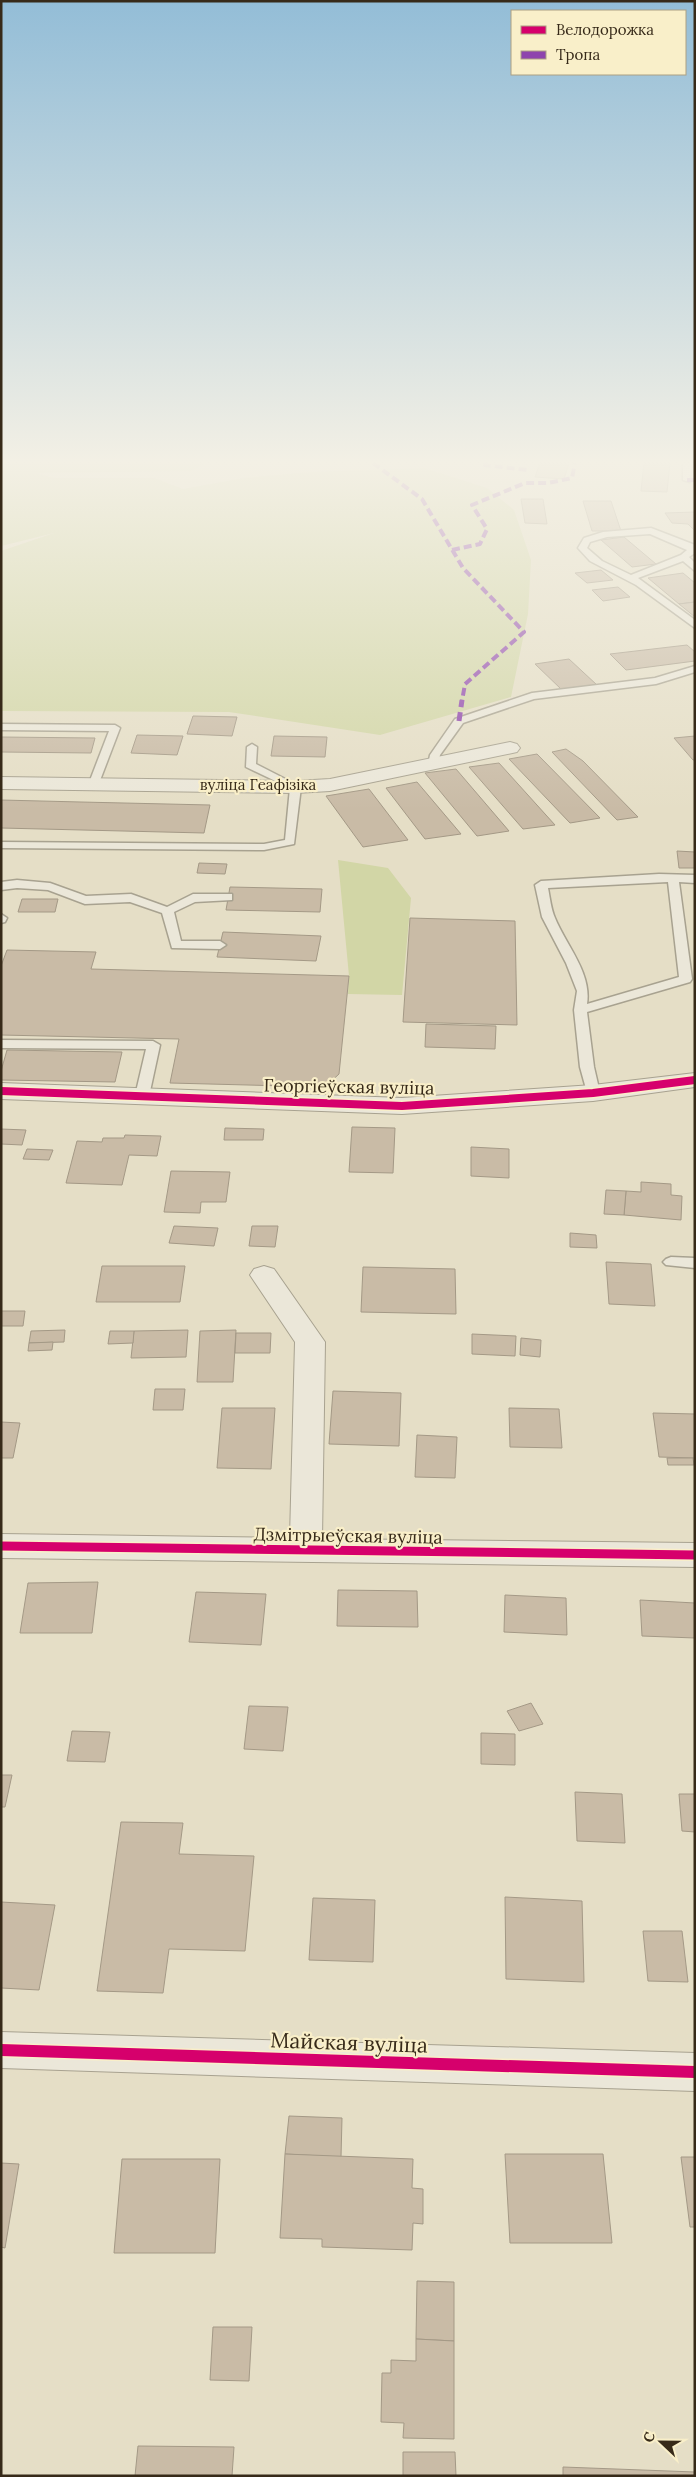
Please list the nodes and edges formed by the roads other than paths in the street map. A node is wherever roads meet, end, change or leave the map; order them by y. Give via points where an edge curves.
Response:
1 (632, 579) edge
2 (695, 625) edge
3 (695, 669) edge
4 (1, 727) edge
5 (252, 747) dead end
6 (510, 748) dead end
7 (433, 766) junction
8 (1, 783) edge
9 (94, 784) junction
10 (296, 787) junction
11 (1, 845) edge
12 (672, 878) junction
13 (695, 879) edge
14 (1, 886) edge
15 (228, 897) dead end
16 (168, 910) junction
17 (220, 945) dead end
18 (580, 1010) junction
19 (1, 1044) edge
20 (695, 1080) edge
21 (1, 1091) edge
22 (593, 1092) junction
23 (142, 1096) junction
24 (670, 1262) dead end
25 (695, 1263) edge
26 (264, 1275) dead end
27 (1, 1546) edge
28 (306, 1550) junction
29 (695, 1555) edge
30 (1, 2050) edge
31 (695, 2072) edge

1 - 2 lane
3 - 7 lane via 656,681 532,696 459,721 435,755
4 - 9 lane via 115,728
5 - 10 lane via 250,765
6 - 7 street, вуліца Геафізіка
7 - 10 street, вуліца Геафізіка via 330,785
8 - 9 street, вуліца Геафізіка
9 - 10 street, вуліца Геафізіка
10 - 11 lane via 290,842 273,846
12 - 13 lane
12 - 18 lane via 686,979
12 - 18 lane via 541,885 548,917 583,991
14 - 16 lane via 50,887 86,900 132,898
15 - 16 lane via 193,898
16 - 17 lane via 176,946
18 - 22 lane
19 - 23 lane via 153,1045
20 - 22 street, Георгіеўская вуліца
21 - 23 street, Георгіеўская вуліца
22 - 23 street, Георгіеўская вуліца via 402,1106
24 - 25 lane
26 - 28 street via 310,1342
27 - 28 street, Дзмітрыеўская вуліца
28 - 29 street, Дзмітрыеўская вуліца
30 - 31 street, Майская вуліца

